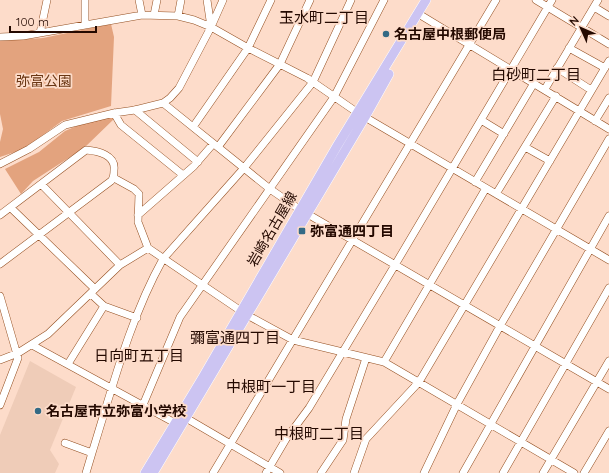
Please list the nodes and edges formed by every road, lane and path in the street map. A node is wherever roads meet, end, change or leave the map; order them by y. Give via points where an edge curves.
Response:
1 (47, 0) edge
2 (85, 0) edge
3 (139, 0) edge
4 (157, 0) edge
5 (181, 0) edge
6 (207, 0) edge
7 (223, 0) edge
8 (271, 0) edge
9 (310, 0) edge
10 (351, 0) edge
11 (384, 0) edge
12 (425, 0) edge
13 (432, 0) edge
14 (496, 0) edge
15 (536, 0) edge
16 (552, 0) edge
17 (598, 0) edge
18 (548, 7) junction
19 (594, 7) junction
20 (154, 15) junction
21 (142, 16) junction
22 (178, 16) junction
23 (422, 16) junction
24 (609, 16) edge
25 (85, 25) junction
26 (211, 27) junction
27 (582, 28) junction
28 (40, 33) junction
29 (0, 37) edge
30 (469, 44) junction
31 (609, 44) edge
32 (248, 48) junction
33 (569, 48) junction
34 (609, 61) edge
35 (280, 64) junction
36 (557, 68) junction
37 (605, 68) junction
38 (511, 69) junction
39 (313, 82) junction
40 (534, 83) junction
41 (545, 89) junction
42 (591, 90) junction
43 (556, 96) junction
44 (334, 97) junction
45 (609, 98) edge
46 (163, 103) junction
47 (135, 110) junction
48 (579, 112) junction
49 (114, 113) junction
50 (361, 115) junction
51 (481, 120) junction
52 (595, 121) junction
53 (193, 127) junction
54 (609, 129) edge
55 (504, 134) junction
56 (609, 139) edge
57 (409, 144) junction
58 (216, 146) junction
59 (525, 147) junction
60 (550, 161) junction
61 (198, 162) junction
62 (0, 164) edge
63 (244, 168) junction
64 (452, 169) junction
65 (183, 175) junction
66 (114, 178) junction
67 (475, 182) junction
68 (41, 184) junction
69 (486, 188) junction
70 (270, 189) junction
71 (496, 194) junction
72 (11, 208) junction
73 (522, 209) junction
74 (69, 212) junction
75 (303, 212) junction
76 (0, 215) edge
77 (138, 215) junction
78 (609, 216) edge
79 (556, 229) junction
80 (40, 236) junction
81 (352, 240) junction
82 (148, 248) junction
83 (590, 249) junction
84 (163, 259) junction
85 (609, 260) edge
86 (0, 264) edge
87 (120, 265) junction
88 (396, 265) junction
89 (429, 285) junction
90 (202, 286) junction
91 (609, 288) edge
92 (93, 291) junction
93 (0, 296) edge
94 (464, 305) junction
95 (104, 306) junction
96 (244, 313) junction
97 (137, 318) junction
98 (500, 326) junction
99 (293, 340) junction
100 (32, 345) junction
101 (535, 346) junction
102 (343, 352) junction
103 (18, 353) junction
104 (366, 358) junction
105 (0, 360) edge
106 (609, 361) edge
107 (384, 362) junction
108 (68, 364) junction
109 (566, 364) junction
110 (419, 382) junction
111 (596, 382) junction
112 (112, 388) junction
113 (609, 389) edge
114 (457, 404) junction
115 (0, 405) edge
116 (143, 405) junction
117 (186, 418) junction
118 (175, 423) junction
119 (491, 424) junction
120 (609, 431) edge
121 (521, 442) junction
122 (65, 443) dead end
123 (231, 445) junction
124 (92, 453) junction
125 (551, 460) junction
126 (268, 470) edge
127 (86, 473) edge
128 (145, 473) edge
129 (153, 473) edge
130 (213, 473) edge
131 (280, 473) edge
132 (320, 473) edge
133 (354, 473) edge
134 (424, 473) edge
135 (463, 473) edge
136 (503, 473) edge
137 (543, 473) edge
138 (574, 473) edge
139 (584, 473) edge

1 - 28 street
2 - 25 street
3 - 21 street
4 - 20 street
5 - 22 street
6 - 26 street
7 - 26 street
8 - 32 street
9 - 35 street
10 - 39 street
11 - 44 street
12 - 50 main road, 岩崎名古屋線
13 - 23 main road, 岩崎名古屋線
14 - 30 street
15 - 18 street
16 - 18 street
17 - 19 street
18 - 27 street
18 - 38 street
19 - 24 street
19 - 27 street
20 - 21 street
20 - 22 street
21 - 25 street
22 - 26 street
23 - 30 street
23 - 50 main road, 岩崎名古屋線
25 - 28 street
26 - 32 street
26 - 46 street via 179,88
27 - 31 street
27 - 33 street
28 - 29 street
30 - 38 street
30 - 57 street
32 - 35 street
32 - 53 street
33 - 36 street
33 - 37 street
34 - 37 street
35 - 39 street
35 - 58 street
36 - 41 street
36 - 42 street
37 - 42 street
38 - 40 street
38 - 51 street
39 - 44 street
39 - 63 street
40 - 41 street
40 - 55 street
41 - 43 street
42 - 48 street
43 - 48 street
43 - 59 street
44 - 50 street
44 - 70 street
45 - 52 street
46 - 47 street
46 - 53 street
47 - 49 street
47 - 61 street
48 - 52 street
48 - 60 street
49 - 62 street via 65,124 29,149
49 - 65 street via 120,125
50 - 57 street
50 - 75 main road, 岩崎名古屋線
51 - 55 street
51 - 64 street
52 - 54 street
53 - 58 street
55 - 67 street
56 - 79 street
57 - 64 street
57 - 81 street
58 - 61 street
58 - 63 street
59 - 60 street
59 - 71 street
60 - 73 street
61 - 65 street
63 - 70 street
63 - 84 street
64 - 67 street
64 - 88 street
65 - 77 street
66 - 68 street via 115,166 111,158 86,150
66 - 74 street
66 - 77 street via 139,194
67 - 69 street
68 - 72 street
68 - 74 street
69 - 71 street
69 - 89 street
70 - 75 street
70 - 90 street
71 - 73 street
72 - 76 street
72 - 80 street
73 - 79 street
73 - 94 street
74 - 80 street
74 - 87 street
75 - 81 street
75 - 96 main road, 岩崎名古屋線
77 - 82 street via 138,222
78 - 83 street
79 - 83 street
79 - 98 street
80 - 86 street
80 - 92 street
81 - 88 street
81 - 99 street
82 - 84 street
82 - 87 street
83 - 85 street
83 - 101 street
84 - 90 street
84 - 97 street
87 - 92 street
88 - 89 street
88 - 102 street
89 - 94 street
89 - 107 street
90 - 96 street
90 - 116 street via 180,317
91 - 109 street
92 - 95 street
92 - 100 street via 48,334
93 - 103 street
94 - 98 street
94 - 110 street
95 - 97 street
95 - 108 street
96 - 99 street
96 - 117 main road, 岩崎名古屋線
96 - 118 main road, 岩崎名古屋線
97 - 112 street
98 - 101 street
98 - 114 street
99 - 102 street
99 - 123 street
100 - 103 street
100 - 108 street
101 - 109 street
101 - 119 street
102 - 104 street
102 - 126 street
103 - 105 street
103 - 115 street
104 - 107 street
104 - 132 street via 346,419 342,440
106 - 111 street
107 - 110 street
108 - 112 street
109 - 111 street
109 - 121 street
110 - 114 street
110 - 133 street via 366,439
111 - 113 street
111 - 125 street
112 - 116 street
112 - 124 street
114 - 119 street
114 - 134 street
116 - 118 street
117 - 123 street
117 - 129 main road, 岩崎名古屋線
118 - 128 main road, 岩崎名古屋線
119 - 121 street
119 - 135 street
120 - 139 street
121 - 125 street
121 - 136 street
122 - 124 street
123 - 126 street
123 - 130 street
124 - 127 street
125 - 137 street
125 - 138 street
126 - 131 street

